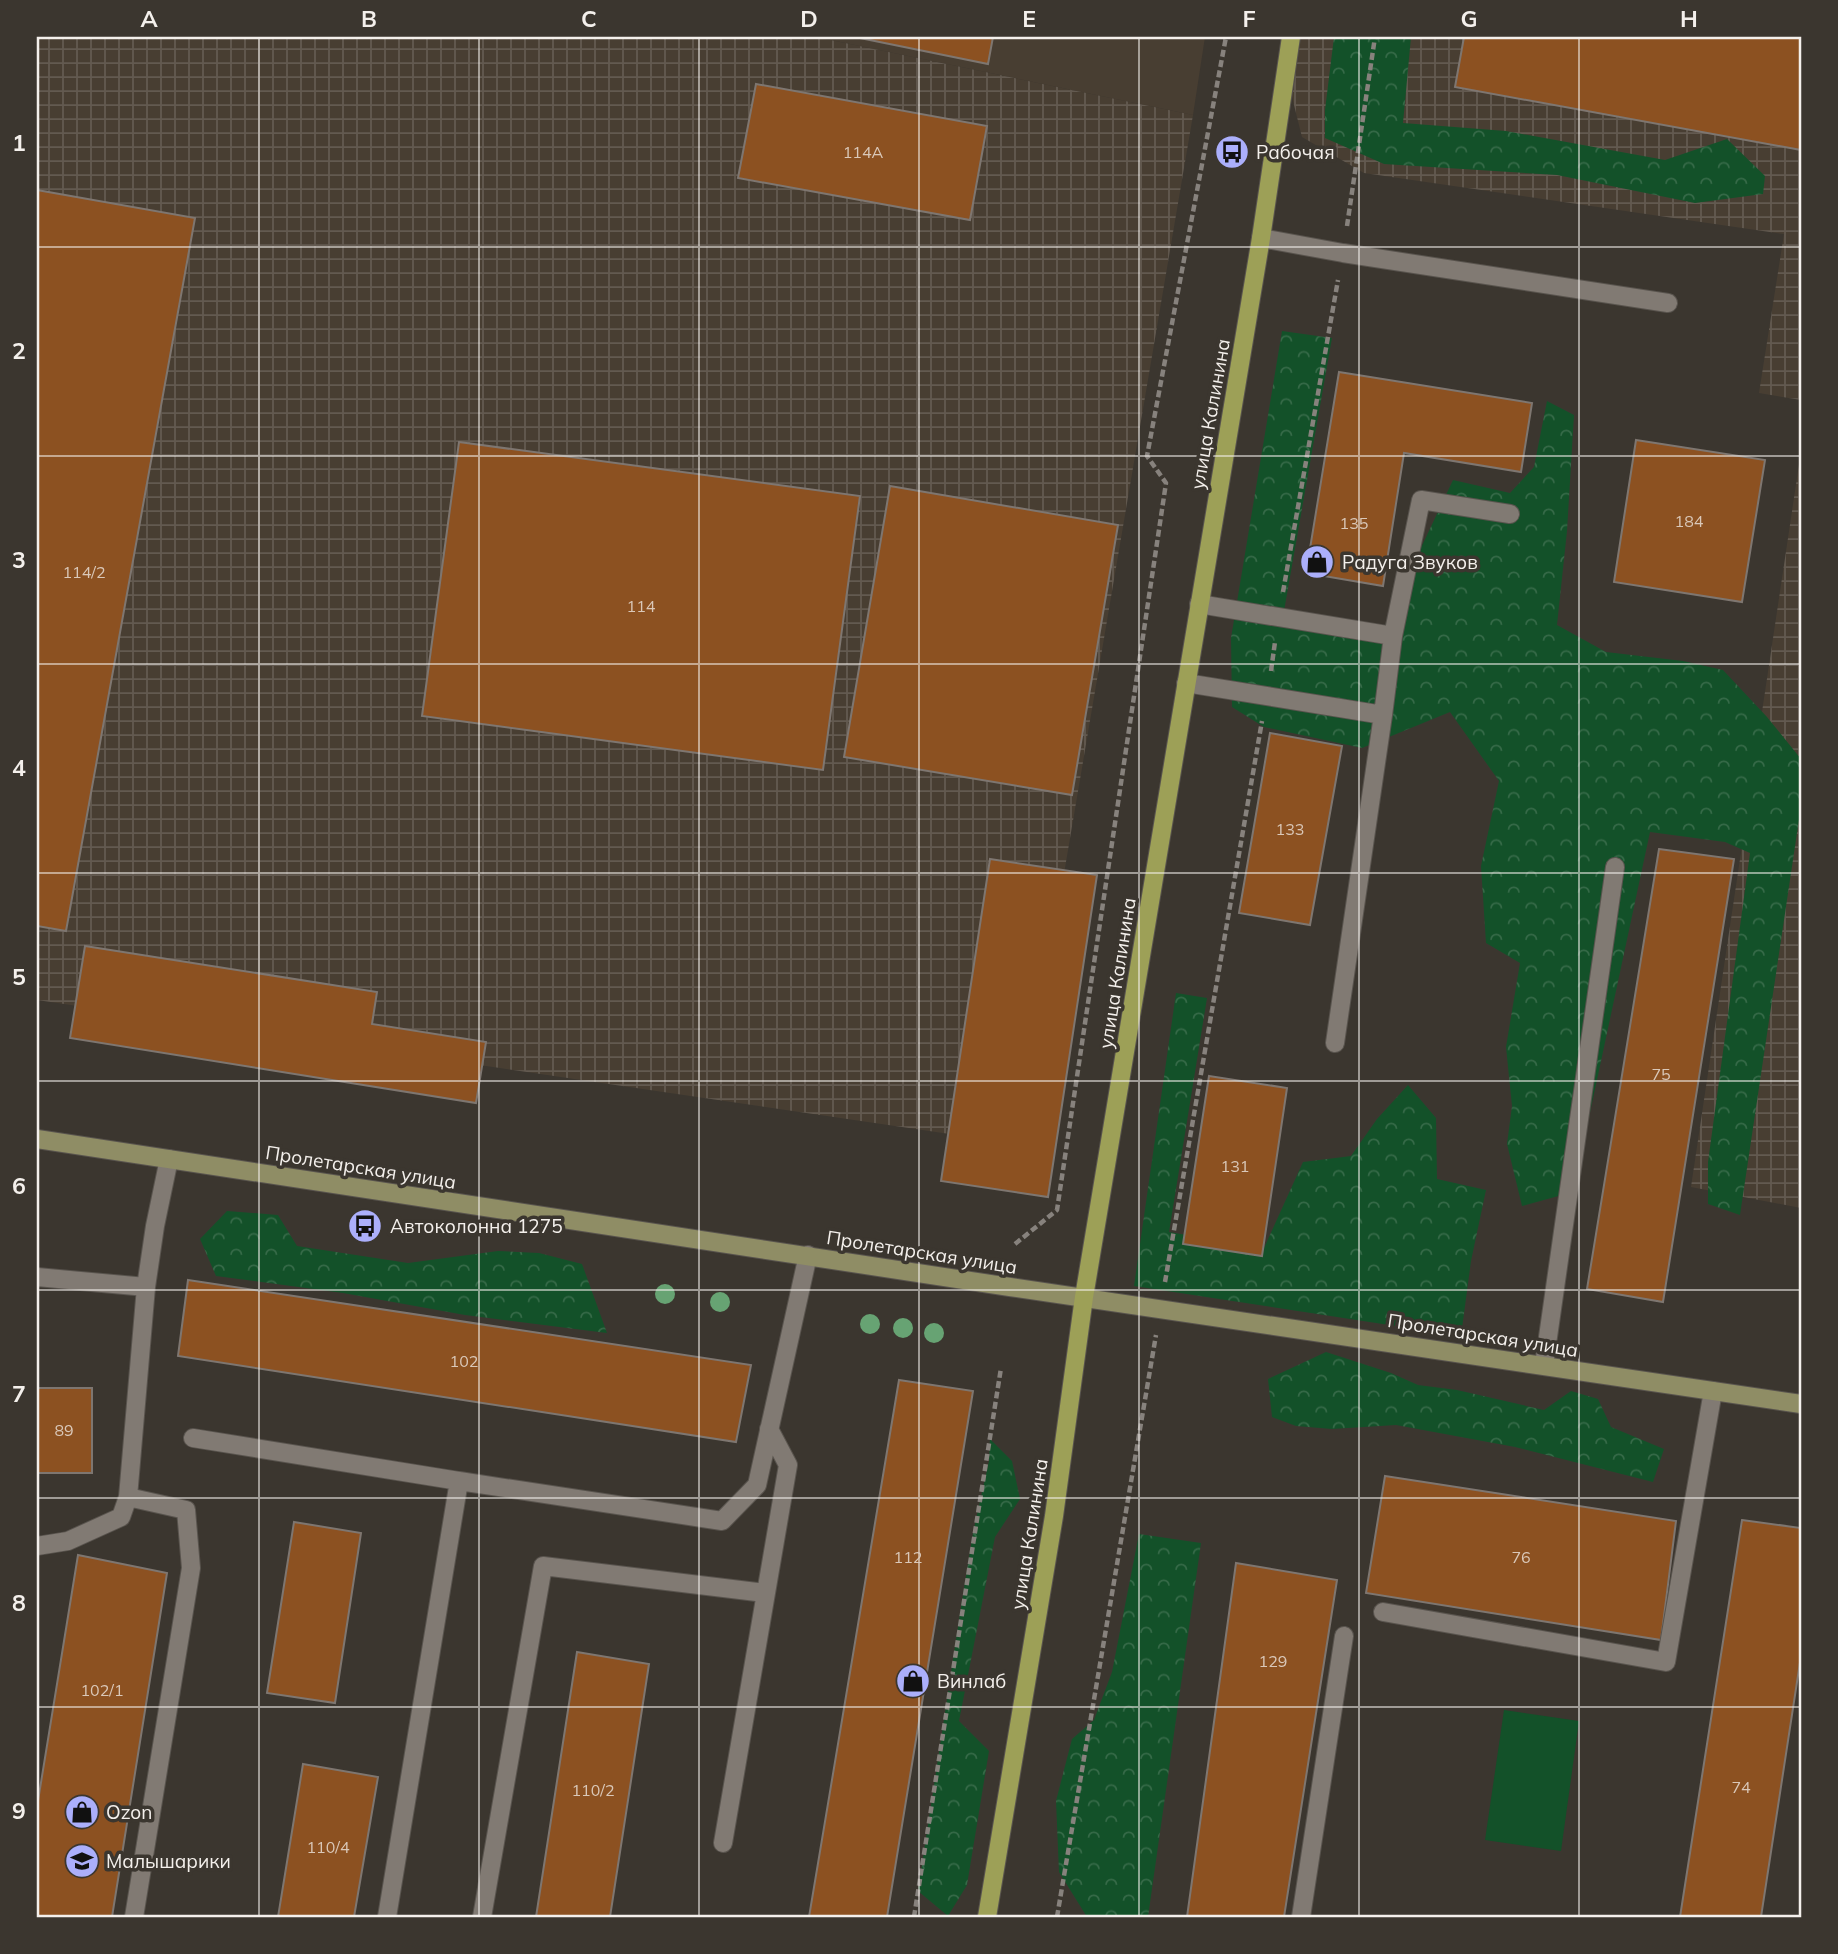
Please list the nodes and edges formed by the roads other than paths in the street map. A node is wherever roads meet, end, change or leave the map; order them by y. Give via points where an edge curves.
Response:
1 (1291, 37) edge
2 (1261, 237) junction
3 (1668, 303) dead end
4 (1510, 514) dead end
5 (1199, 604) junction
6 (1393, 636) junction
7 (1186, 683) junction
8 (1384, 715) junction
9 (1615, 867) dead end
10 (1335, 1043) dead end
11 (37, 1139) edge
12 (169, 1159) junction
13 (808, 1255) junction
14 (37, 1277) edge
15 (146, 1287) junction
16 (1084, 1297) junction
17 (1544, 1365) junction
18 (1713, 1391) junction
19 (1801, 1404) edge
20 (769, 1429) junction
21 (193, 1438) dead end
22 (459, 1481) junction
23 (128, 1497) junction
24 (37, 1546) edge
25 (765, 1593) junction
26 (1383, 1612) dead end
27 (1344, 1636) dead end
28 (723, 1843) dead end
29 (134, 1917) edge
30 (387, 1917) edge
31 (482, 1917) edge
32 (987, 1917) edge
33 (1301, 1917) edge

1 - 2 main road, улица Калинина
2 - 3 lane
2 - 5 main road, улица Калинина
4 - 6 lane via 1421,500
5 - 6 lane
5 - 7 main road, улица Калинина
6 - 8 lane
7 - 8 lane
7 - 16 main road, улица Калинина
8 - 10 lane
9 - 17 lane
11 - 12 street, Пролетарская улица
12 - 13 street, Пролетарская улица
12 - 15 lane
13 - 16 street, Пролетарская улица
13 - 20 lane
14 - 15 lane
15 - 23 lane
16 - 17 street, Пролетарская улица
16 - 32 main road, улица Калинина via 1054,1516
17 - 18 street, Пролетарская улица
18 - 19 street, Пролетарская улица
18 - 26 lane via 1666,1662
20 - 22 lane via 757,1485 722,1521
20 - 25 lane via 788,1465
21 - 22 lane
22 - 30 lane
23 - 24 lane via 121,1517 68,1541
23 - 29 lane via 186,1510 191,1568
25 - 28 lane
25 - 31 lane via 543,1566
27 - 33 lane

